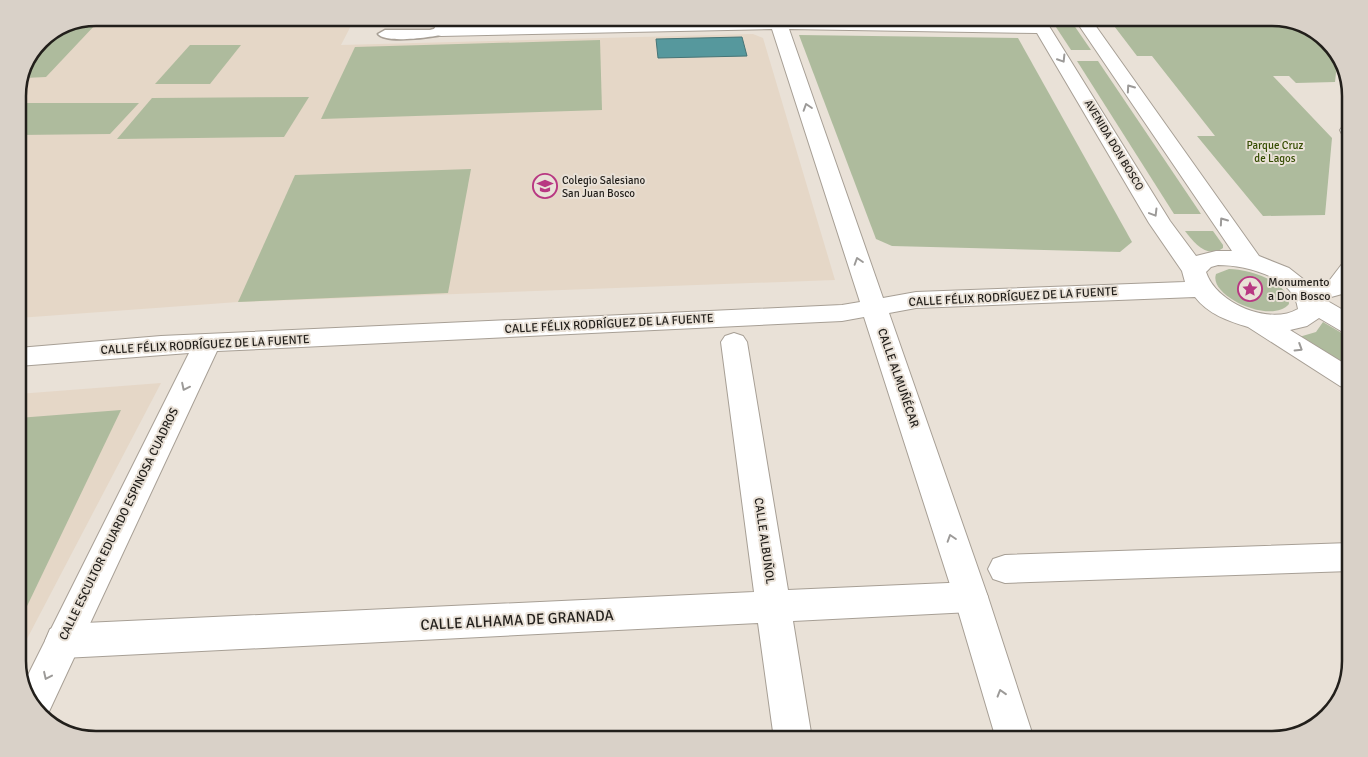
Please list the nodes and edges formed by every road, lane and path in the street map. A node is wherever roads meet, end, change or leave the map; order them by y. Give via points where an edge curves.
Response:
1 (442, 26) edge
2 (782, 26) edge
3 (1041, 26) edge
4 (1088, 26) edge
5 (385, 34) dead end
6 (1251, 261) junction
7 (1197, 280) junction
8 (1342, 284) edge
9 (1309, 299) junction
10 (874, 307) junction
11 (1342, 320) edge
12 (1258, 322) junction
13 (734, 342) dead end
14 (207, 344) junction
15 (26, 356) edge
16 (1342, 374) edge
17 (1342, 557) edge
18 (1005, 569) dead end
19 (971, 598) junction
20 (773, 607) junction
21 (63, 641) junction
22 (37, 696) edge
23 (792, 731) edge
24 (1012, 731) edge

1 - 5 lane via 430,34
10 -> 2 street, CALLE ALMUÑÉCAR
3 -> 7 street, AVENIDA DON BOSCO
6 -> 4 street
6 - 7 street via 1216,258 1203,262
6 - 9 street via 1282,275
7 - 10 street, CALLE FÉLIX RODRÍGUEZ DE LA FUENTE via 916,300
7 - 12 street, AVENIDA DON BOSCO via 1228,311
8 - 9 street
9 - 11 street
9 - 12 street via 1311,312 1304,319 1274,324
10 - 14 street, CALLE FÉLIX RODRÍGUEZ DE LA FUENTE via 842,313
19 -> 10 street, CALLE ALMUÑÉCAR
12 -> 16 street
13 - 20 street, CALLE ALBUÑOL
14 - 15 street, CALLE FÉLIX RODRÍGUEZ DE LA FUENTE
14 -> 21 street, CALLE ESCULTOR EDUARDO ESPINOSA CUADROS
17 - 18 street
19 - 20 street, CALLE ALHAMA DE GRANADA
24 -> 19 street, CALLE ALMUÑÉCAR
20 - 21 street, CALLE ALHAMA DE GRANADA
20 - 23 street, CALLE ALBUÑOL
21 -> 22 street, CALLE ESCULTOR EDUARDO ESPINOSA CUADROS

